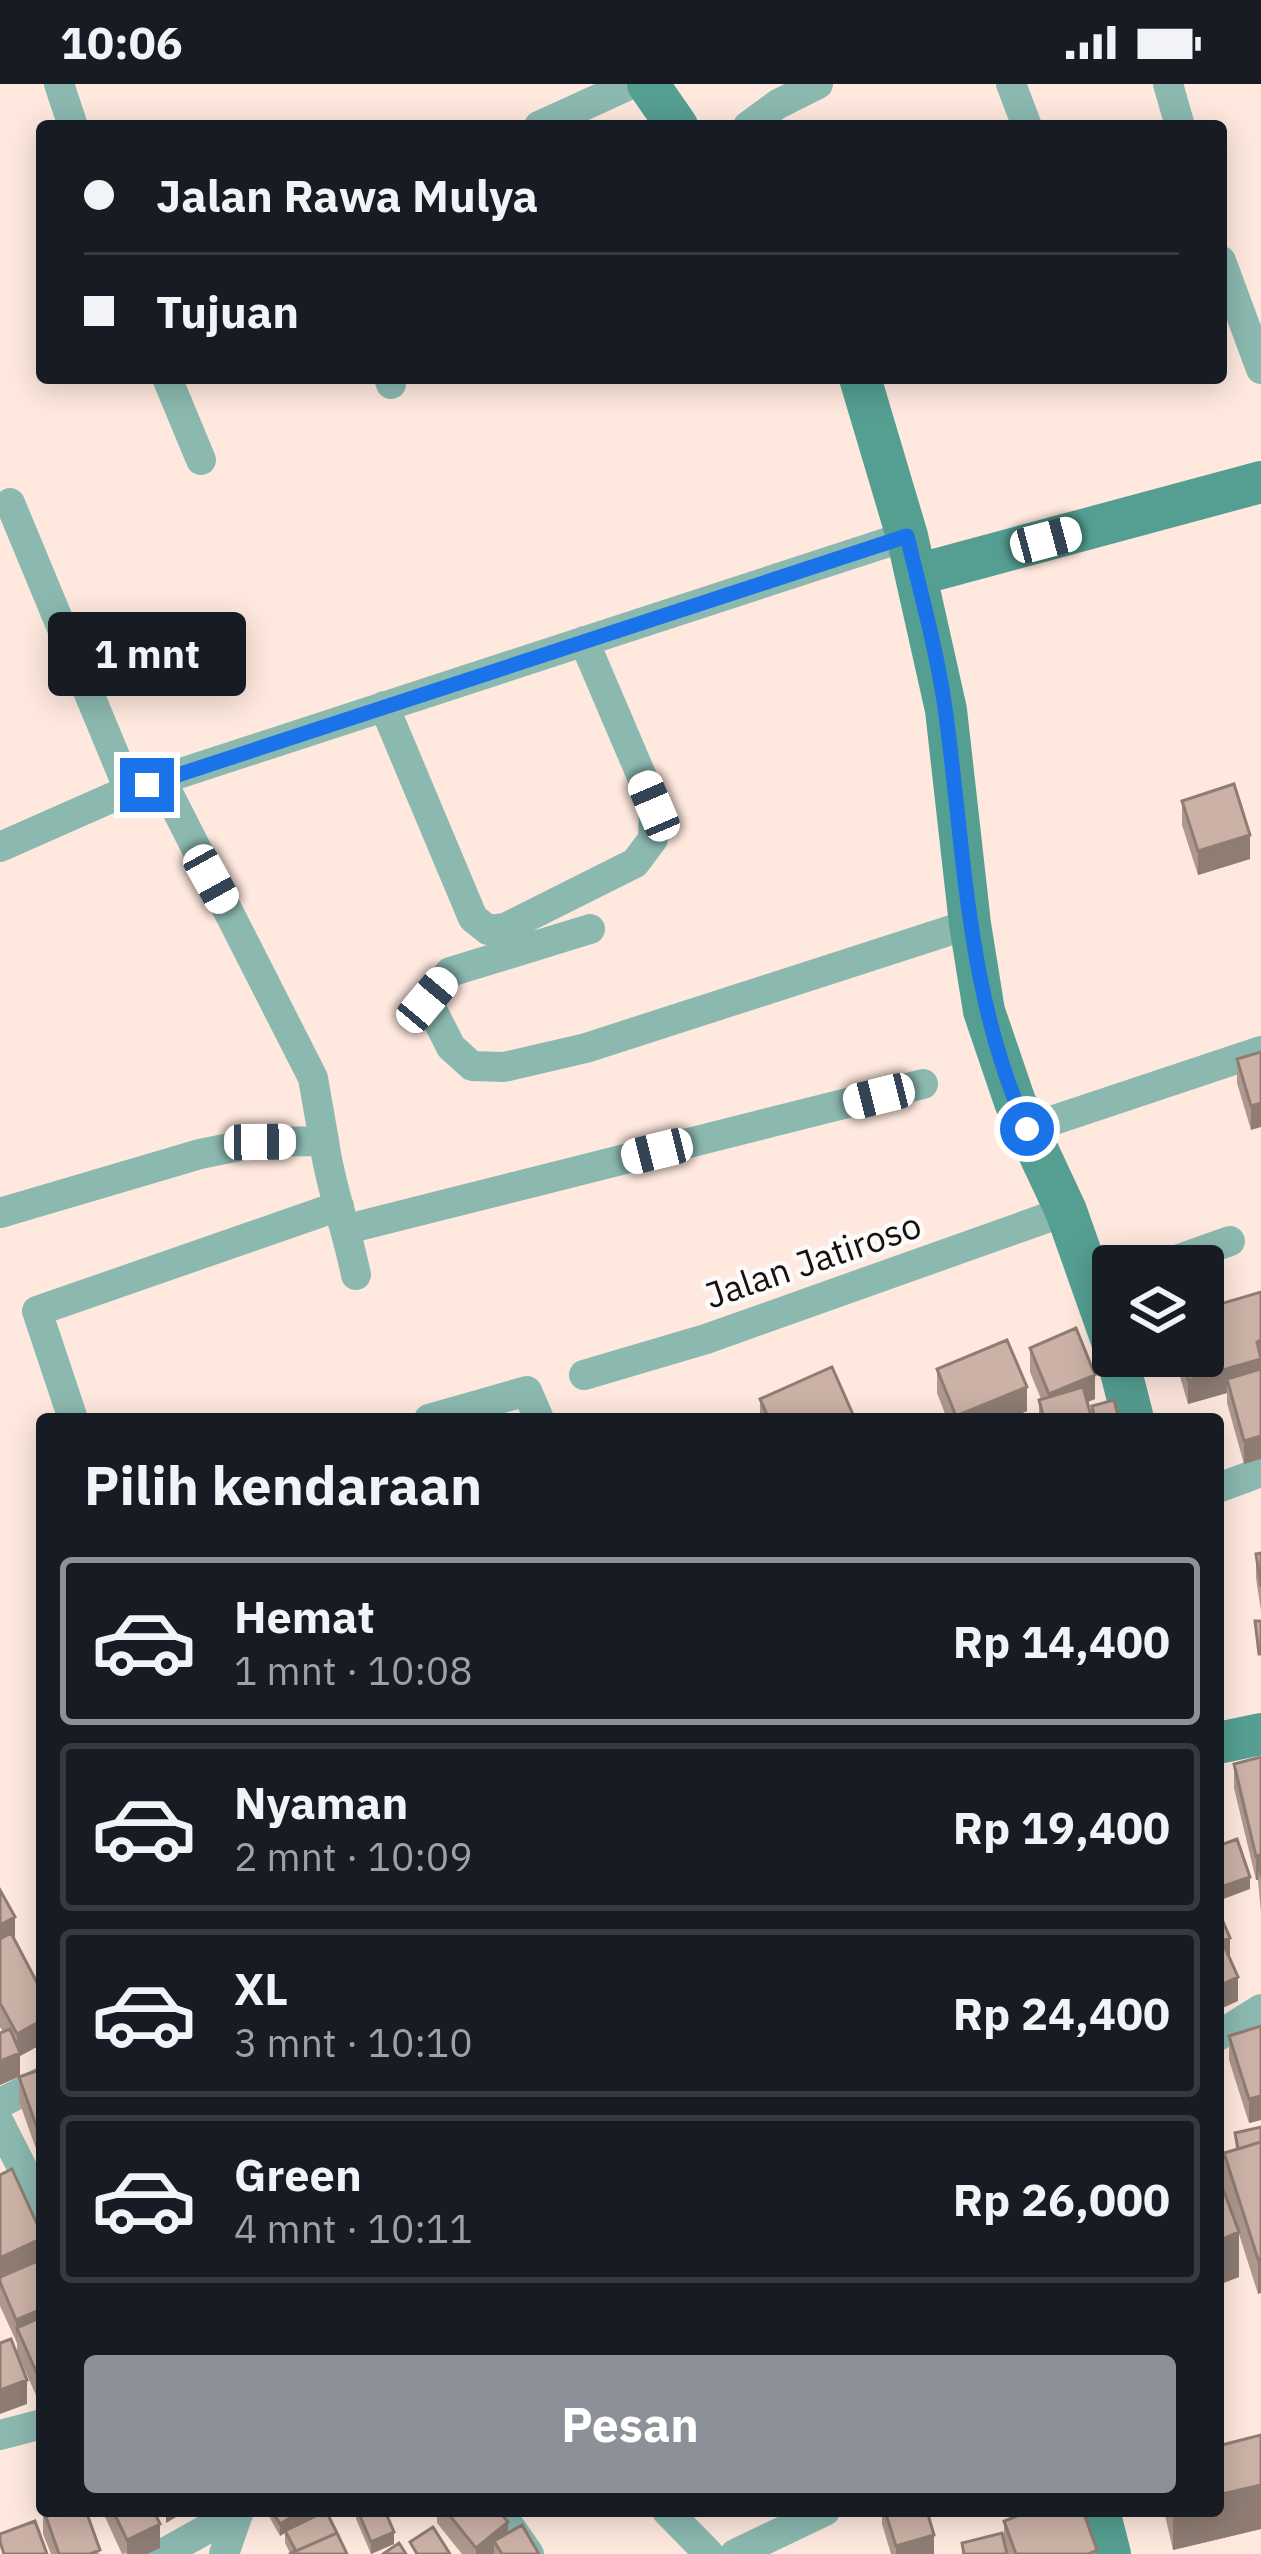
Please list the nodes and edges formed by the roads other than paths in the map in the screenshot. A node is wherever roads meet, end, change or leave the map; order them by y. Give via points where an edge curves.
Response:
1 (59, 84) edge
2 (631, 84) edge
3 (648, 84) edge
4 (818, 84) edge
5 (1011, 84) edge
6 (1168, 84) edge
7 (72, 120) edge
8 (552, 120) edge
9 (673, 120) edge
10 (756, 120) edge
11 (1026, 120) edge
12 (1178, 120) edge
13 (1227, 277) edge
14 (1261, 369) edge
15 (169, 384) edge
16 (862, 384) edge
17 (201, 460) dead end
18 (1261, 482) edge
19 (10, 503) dead end
20 (912, 555) junction
21 (584, 640) junction
22 (384, 706) junction
23 (162, 781) junction
24 (129, 790) junction
25 (0, 847) edge
26 (970, 924) junction
27 (590, 929) dead end
28 (1261, 1051) edge
29 (923, 1084) dead end
30 (1027, 1129) junction
31 (324, 1142) junction
32 (1066, 1211) junction
33 (0, 1213) edge
34 (343, 1218) junction
35 (1230, 1241) dead end
36 (1219, 1245) edge
37 (1092, 1264) edge
38 (356, 1275) dead end
39 (584, 1375) dead end
40 (1122, 1377) edge
41 (71, 1413) edge
42 (450, 1413) edge
43 (536, 1413) edge
44 (1131, 1413) edge
45 (1261, 1472) edge
46 (1224, 1486) edge
47 (1261, 1734) edge
48 (1224, 1742) edge
49 (1261, 2009) edge
50 (1224, 2032) edge
51 (36, 2085) edge
52 (0, 2103) edge
53 (0, 2124) edge
54 (36, 2195) edge
55 (36, 2426) edge
56 (0, 2435) edge
57 (225, 2517) edge
58 (237, 2517) edge
59 (503, 2517) edge
60 (673, 2517) edge
61 (812, 2517) edge
62 (1101, 2517) edge
63 (164, 2543) edge
64 (224, 2554) edge
65 (529, 2554) edge
66 (709, 2554) edge
67 (734, 2554) edge
68 (1110, 2554) edge

1 - 7 street
2 - 8 street
3 - 9 main road
4 - 10 street
5 - 11 street
6 - 12 street
13 - 14 street
15 - 17 street
16 - 20 main road
18 - 20 main road
19 - 24 street
20 - 21 street
20 - 26 main road via 946,710
21 - 22 street
21 - 22 street via 654,806 653,839 635,863 505,928 488,929 473,918
22 - 23 street
23 - 24 street
23 - 31 street via 313,1078
24 - 25 street
26 - 27 street via 586,1048 504,1067 472,1066 451,1047 427,1000 450,972
26 - 30 main road via 984,1011
28 - 30 street
29 - 34 street
30 - 32 main road
31 - 33 street via 260,1142 200,1154
31 - 34 street
32 - 37 main road
32 - 39 street, Jalan Jatiroso
34 - 38 street
34 - 41 street via 37,1311
35 - 36 street
40 - 44 main road
42 - 43 street via 527,1391
45 - 46 street
47 - 48 main road
49 - 50 street
51 - 52 street
53 - 54 street
55 - 56 street
57 - 63 street
58 - 64 street
59 - 65 street
60 - 66 street
61 - 67 street
62 - 68 main road

